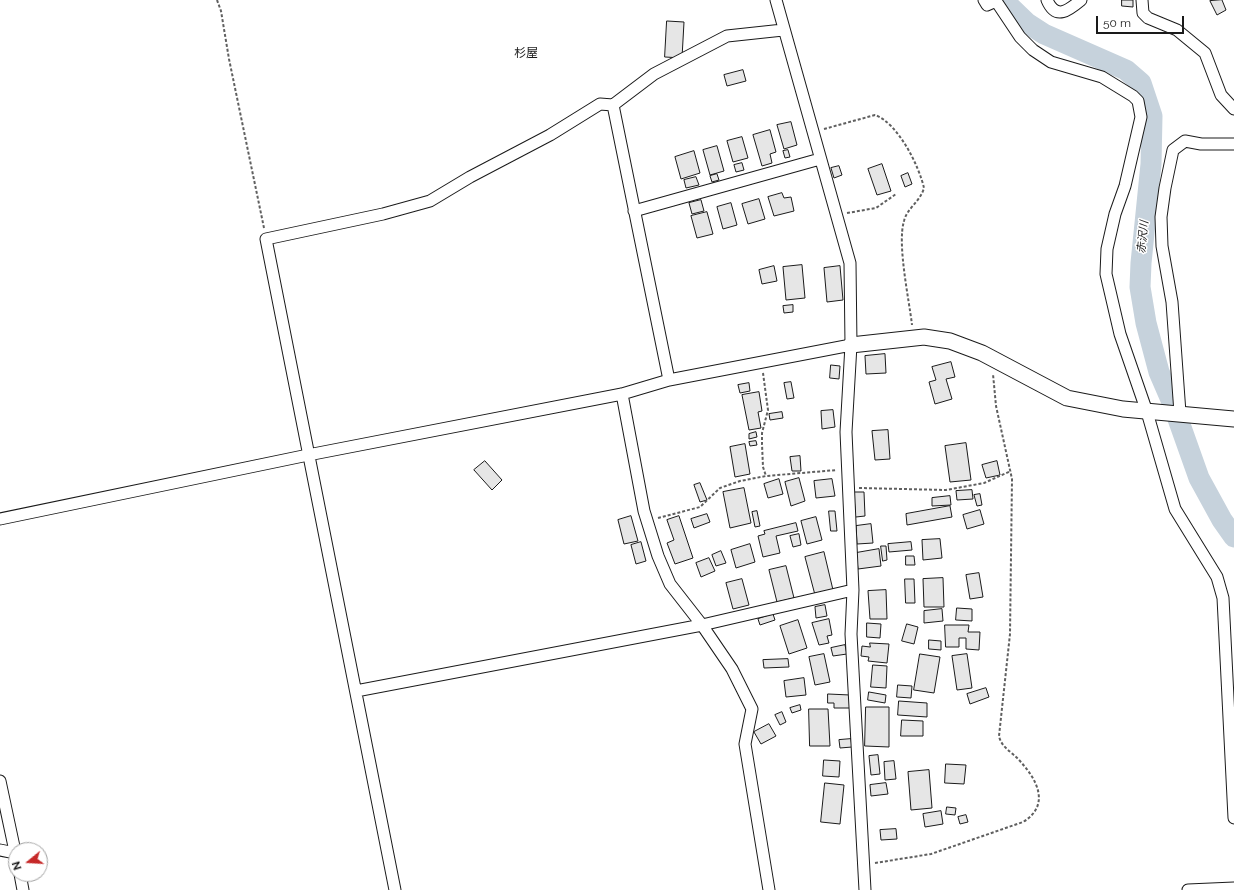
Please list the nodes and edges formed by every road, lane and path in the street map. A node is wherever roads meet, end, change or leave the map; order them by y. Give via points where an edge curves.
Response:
1 (217, 0) edge
2 (776, 0) edge
3 (984, 0) edge
4 (1047, 0) edge
5 (1081, 0) edge
6 (1142, 0) edge
7 (783, 30) junction
8 (613, 105) junction
9 (1234, 109) edge
10 (812, 133) junction
11 (1234, 144) edge
12 (820, 159) junction
13 (896, 194) dead end
14 (634, 211) junction
15 (836, 215) junction
16 (266, 239) junction
17 (914, 338) junction
18 (851, 345) junction
19 (994, 359) junction
20 (761, 362) junction
21 (669, 380) junction
22 (622, 394) junction
23 (1150, 412) junction
24 (1180, 413) junction
25 (1234, 419) edge
26 (308, 455) junction
27 (848, 469) junction
28 (1011, 471) junction
29 (766, 476) junction
30 (848, 488) junction
31 (0, 520) edge
32 (647, 521) junction
33 (853, 590) junction
34 (702, 625) junction
35 (356, 691) junction
36 (0, 781) edge
37 (1234, 818) edge
38 (13, 842) edge
39 (864, 865) junction
40 (1234, 888) edge
41 (395, 890) edge
42 (769, 890) edge
43 (865, 890) edge
44 (1188, 890) edge

1 - 16 path
2 - 7 street
3 - 23 street via 987,5 996,1 1026,46 1039,55 1051,62 1102,77 1138,101 1140,117 1125,186 1107,249 1106,274 1120,334
4 - 5 street via 1050,7 1063,12
6 - 9 street via 1143,13 1148,18 1177,30 1205,53 1221,95
7 - 8 street via 727,36 654,74
7 - 10 street
8 - 14 street
8 - 16 street via 600,104 550,135 430,201 383,214
10 - 12 street
10 - 17 path via 875,115 894,130 918,169 924,188 916,204 908,211 902,229
11 - 24 street via 1185,141 1173,150 1165,188 1162,246 1172,302
12 - 14 street
12 - 15 street
13 - 15 path via 872,209
14 - 21 street
15 - 18 street via 850,263
16 - 26 street
17 - 18 street
17 - 19 street via 950,341
18 - 20 street
18 - 27 street via 847,418
19 - 23 street via 1067,398 1123,410
19 - 28 path via 992,372 996,406
20 - 21 street
20 - 29 path via 768,410 762,433 763,467
21 - 22 street
22 - 26 street
22 - 32 street
23 - 24 street
23 - 37 street via 1175,509 1217,577 1223,598
24 - 25 street
26 - 31 street
26 - 35 street
27 - 29 path
27 - 30 street
28 - 30 path via 984,482 946,490
28 - 39 path via 1010,634 999,736 1000,742 1020,761 1036,785 1040,798 1038,808 1023,822 931,854
29 - 32 path via 720,488 700,507
30 - 33 street
32 - 34 street via 670,584
33 - 34 street
33 - 39 street via 851,634
34 - 35 street
34 - 42 street via 732,669 752,710 745,744
35 - 41 street
36 - 38 street
39 - 43 street
40 - 44 street

